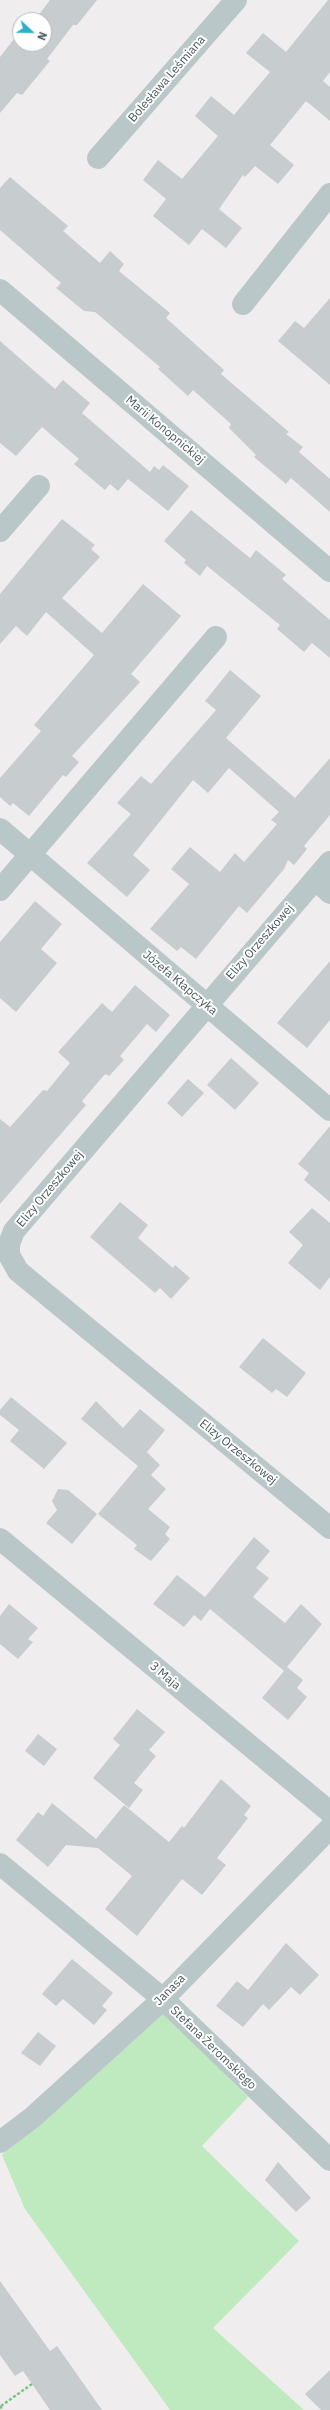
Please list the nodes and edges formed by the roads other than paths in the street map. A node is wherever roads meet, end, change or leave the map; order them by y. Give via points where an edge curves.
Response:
1 (236, 0) edge
2 (98, 158) dead end
3 (330, 194) edge
4 (0, 290) edge
5 (243, 304) dead end
6 (39, 486) dead end
7 (0, 531) edge
8 (330, 571) edge
9 (216, 637) dead end
10 (0, 829) edge
11 (30, 855) junction
12 (330, 862) edge
13 (322, 886) edge
14 (0, 890) edge
15 (206, 1005) junction
16 (330, 1110) edge
17 (330, 1528) edge
18 (0, 1539) edge
19 (330, 1812) edge
20 (330, 1828) edge
21 (0, 1864) edge
22 (162, 1999) junction
23 (0, 2142) edge
24 (330, 2160) edge

1 - 2 street, Bolesława Leśmiana
3 - 5 street
4 - 8 street, Marii Konopnickiej
6 - 7 street
9 - 11 street
10 - 11 street, Józefa Kłapczyka
11 - 14 street
11 - 15 street, Józefa Kłapczyka
12 - 13 street, Elizy Orzeszkowej
13 - 15 street, Elizy Orzeszkowej
15 - 16 street, Józefa Kłapczyka
15 - 17 street, Elizy Orzeszkowej via 14,1231 8,1244 9,1255 18,1271
18 - 19 street, 3 Maja
20 - 22 street, Janasa
21 - 22 street, Stefana Żeromskiego
22 - 23 street, Janasa via 32,2117
22 - 24 street, Stefana Żeromskiego

